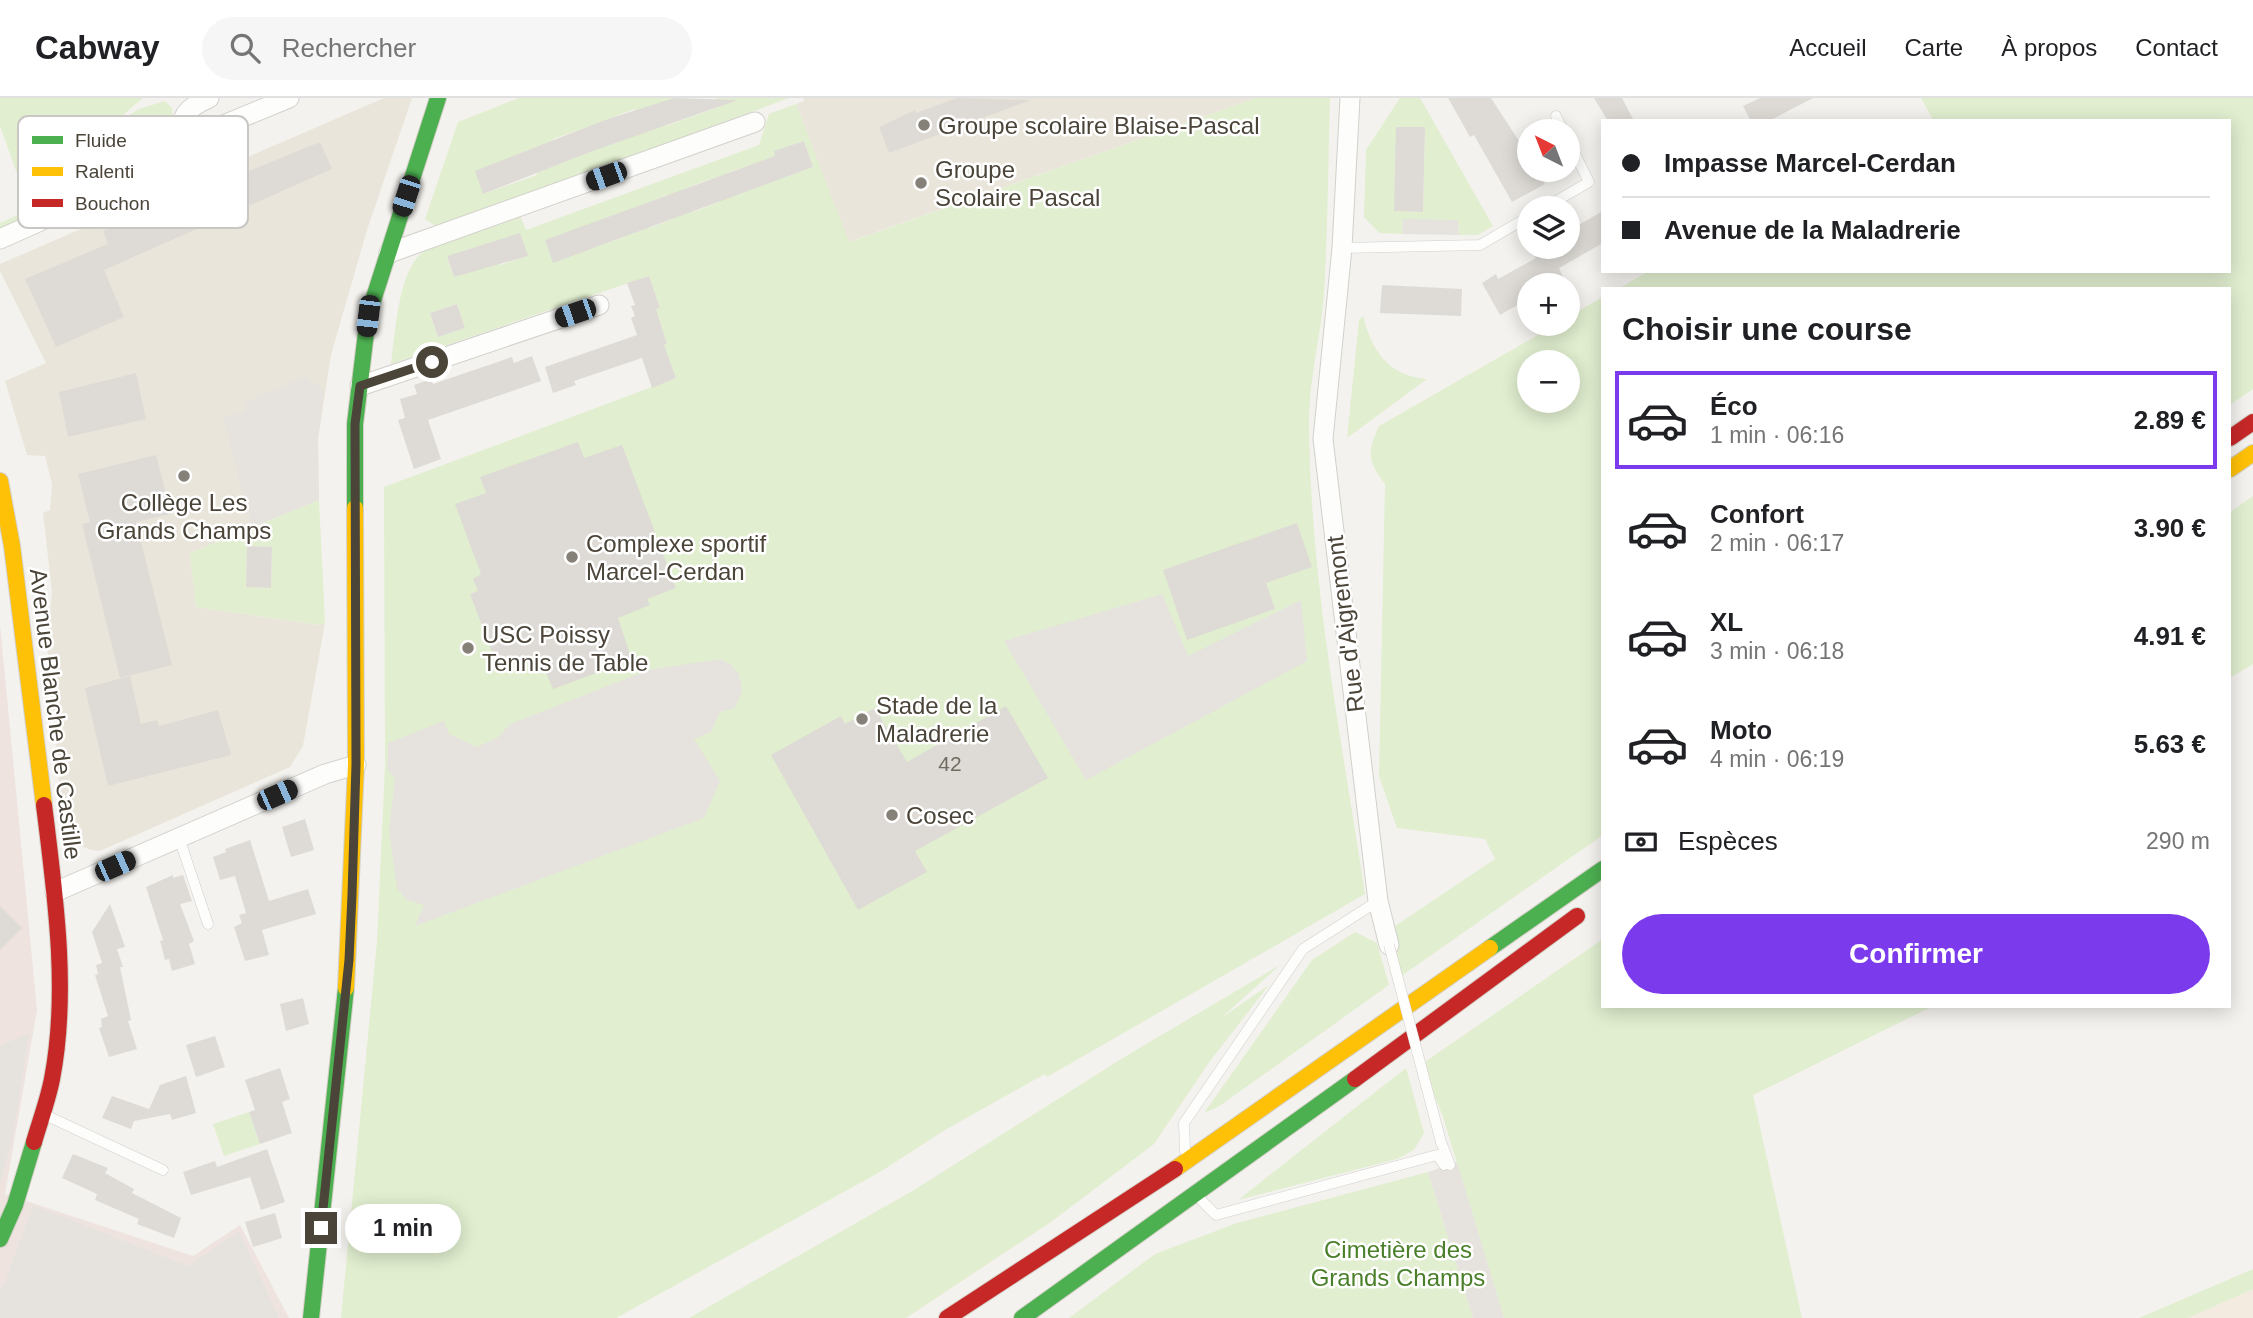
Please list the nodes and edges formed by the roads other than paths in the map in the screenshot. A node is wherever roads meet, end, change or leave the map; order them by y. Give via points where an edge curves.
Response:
1 (209, 98) edge
2 (289, 98) edge
3 (438, 98) edge
4 (1350, 98) edge
5 (1363, 98) edge
6 (183, 116) edge
7 (245, 116) edge
8 (1556, 116) dead end
9 (1557, 119) edge
10 (1350, 120) junction
11 (755, 122) dead end
12 (1580, 164) edge
13 (1565, 196) edge
14 (1517, 224) edge
15 (25, 228) edge
16 (0, 239) edge
17 (1342, 248) junction
18 (389, 253) junction
19 (598, 304) dead end
20 (360, 386) junction
21 (2253, 422) edge
22 (2231, 437) edge
23 (2253, 453) edge
24 (2231, 468) edge
25 (0, 481) edge
26 (6, 549) edge
27 (356, 765) junction
28 (179, 838) junction
29 (1601, 870) edge
30 (55, 892) junction
31 (1378, 901) junction
32 (1594, 904) dead end
33 (208, 924) dead end
34 (1389, 944) joint
35 (43, 1114) junction
36 (1185, 1162) junction
37 (163, 1170) dead end
38 (1196, 1196) junction
39 (1080, 1234) junction
40 (0, 1239) edge
41 (1101, 1262) junction
42 (313, 1315) edge
43 (947, 1318) edge
44 (970, 1318) edge
45 (1022, 1318) edge
46 (1032, 1318) edge

1 - 6 street via 190,106
2 - 7 street
3 - 18 main road
4 - 10 street, Rue d'Aigremont
5 - 10 street
8 - 9 lane
10 - 17 street, Rue d'Aigremont
11 - 18 street
12 - 13 lane via 1589,182
14 - 17 lane via 1480,245
15 - 16 street
17 - 31 street, Rue d'Aigremont via 1324,439
18 - 20 main road via 368,316
19 - 20 street
20 - 27 main road via 355,424
21 - 22 main road
23 - 24 main road
25 - 26 main road, Avenue Blanche de Castille
26 - 30 main road, Avenue Blanche de Castille
27 - 28 street
27 - 42 main road via 349,960
28 - 30 street
28 - 33 lane
29 - 36 main road
30 - 35 main road, Avenue Blanche de Castille via 59,1000 52,1079
31 - 34 street, Rue d'Aigremont
31 - 36 lane via 1303,949 1184,1123
32 - 38 main road
34 - 38 lane, Rue d'Aigremont, bridge via 1447,1165 1437,1155 1216,1215
35 - 37 lane
35 - 40 main road, Avenue Blanche de Castille
36 - 39 main road
38 - 41 main road
39 - 43 main road
39 - 44 main road
41 - 45 main road
41 - 46 main road

